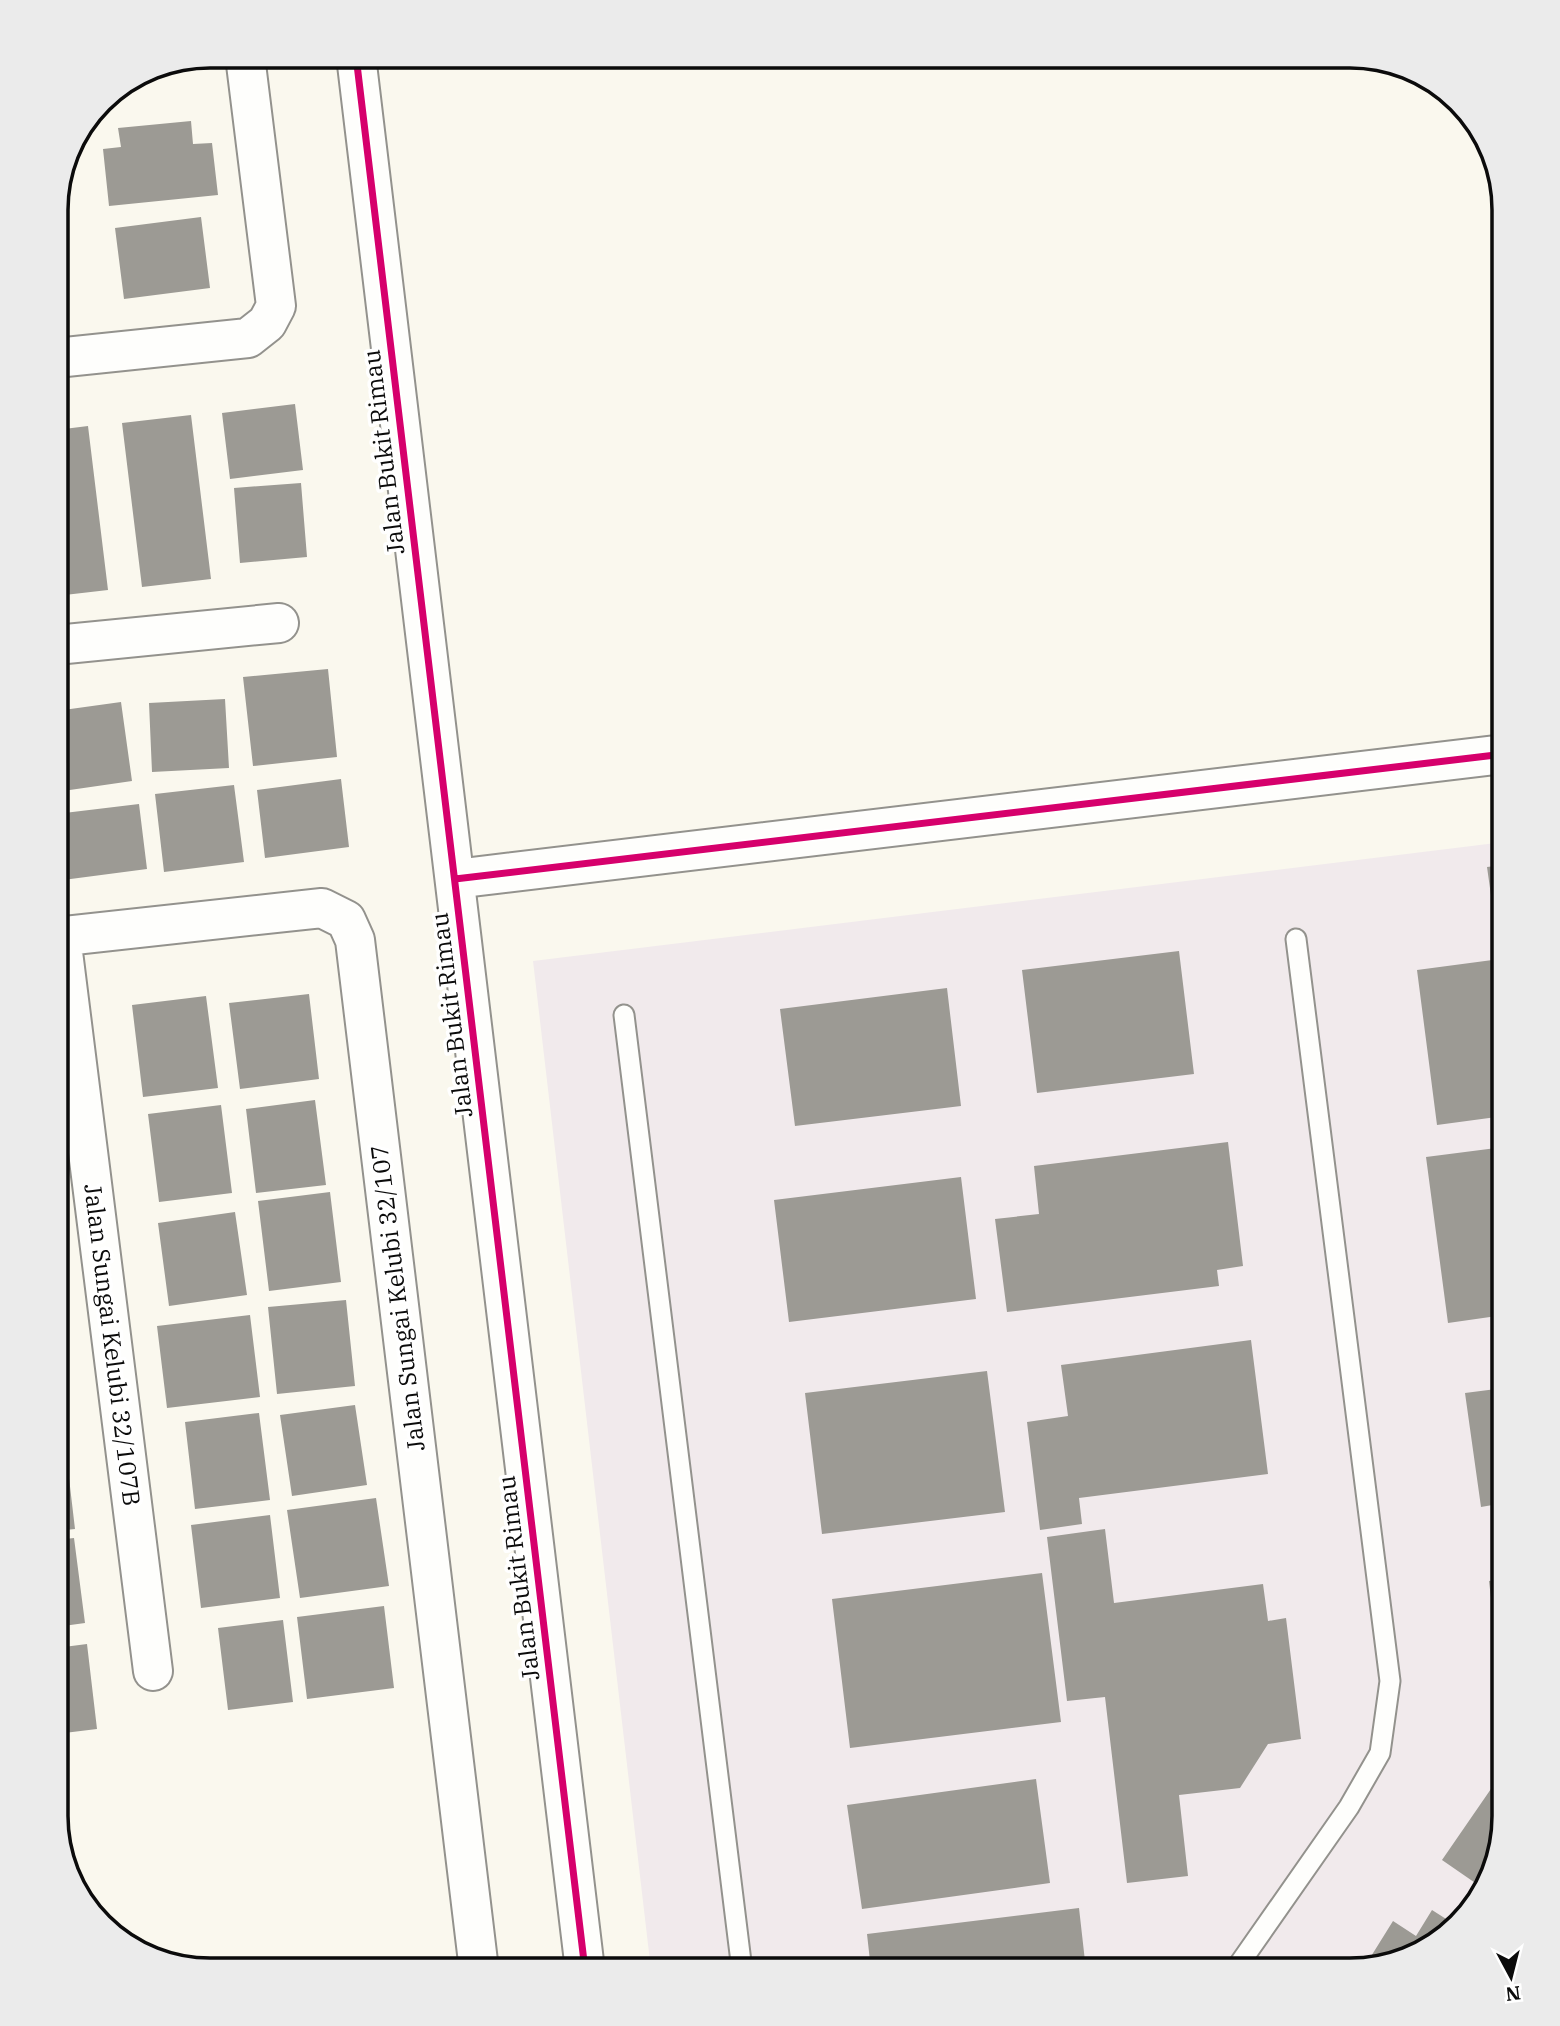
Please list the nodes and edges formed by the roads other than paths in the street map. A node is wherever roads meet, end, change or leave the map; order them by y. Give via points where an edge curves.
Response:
1 (247, 69) edge
2 (358, 69) edge
3 (69, 357) edge
4 (279, 623) dead end
5 (69, 644) edge
6 (1492, 755) edge
7 (455, 879) junction
8 (69, 935) edge
9 (1296, 939) dead end
10 (624, 1015) dead end
11 (68, 1017) edge
12 (153, 1671) dead end
13 (479, 1958) edge
14 (584, 1958) edge
15 (740, 1958) edge
16 (1243, 1958) edge

1 - 3 street via 276,306 267,323 248,338
2 - 7 street, Jalan Bukit Rimau
4 - 5 street
6 - 7 street
7 - 14 street, Jalan Bukit Rimau
8 - 13 street, Jalan Sungai Kelubi 32/107 via 322,908 346,920 355,940
9 - 16 lane via 1390,1681 1380,1753 1349,1807
10 - 15 lane
11 - 12 street, Jalan Sungai Kelubi 32/107B

